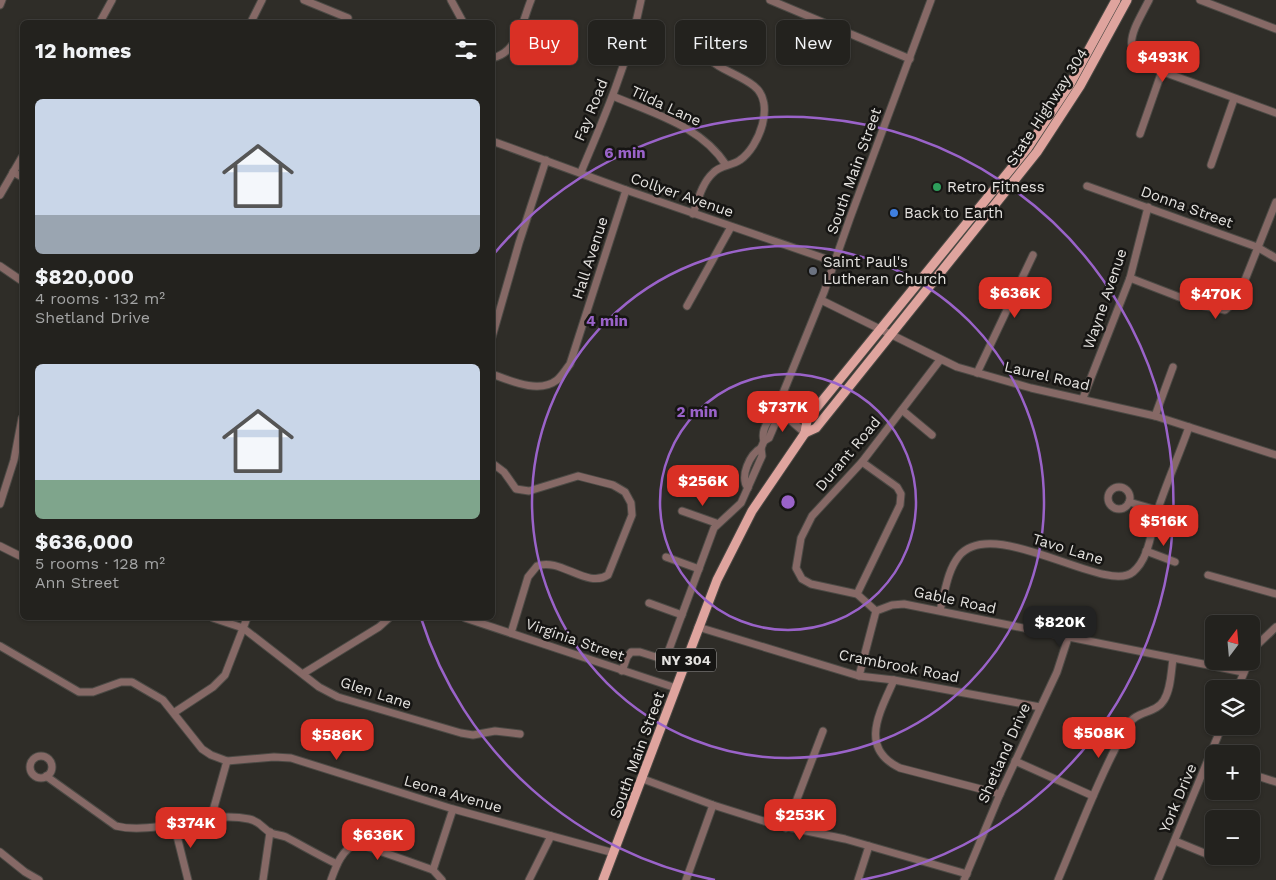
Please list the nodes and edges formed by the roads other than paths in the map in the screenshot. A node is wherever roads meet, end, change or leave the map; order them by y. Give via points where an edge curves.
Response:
1 (2, 0) edge
2 (112, 0) edge
3 (262, 0) edge
4 (304, 0) edge
5 (451, 0) edge
6 (530, 0) edge
7 (642, 0) edge
8 (770, 0) edge
9 (931, 0) edge
10 (1116, 0) edge
11 (1127, 0) edge
12 (1149, 0) edge
13 (1200, 0) edge
14 (0, 4) edge
15 (348, 18) dead end
16 (101, 20) edge
17 (252, 20) edge
18 (462, 20) edge
19 (1276, 29) edge
20 (495, 57) edge
21 (910, 59) junction
22 (718, 65) edge
23 (1162, 71) junction
24 (613, 96) junction
25 (1234, 98) junction
26 (1276, 113) edge
27 (1140, 134) dead end
28 (495, 142) edge
29 (20, 160) edge
30 (546, 160) junction
31 (726, 165) junction
32 (1211, 165) dead end
33 (13, 172) junction
34 (581, 172) junction
35 (20, 177) edge
36 (1087, 186) dead end
37 (626, 190) junction
38 (0, 194) edge
39 (1276, 202) edge
40 (1148, 207) junction
41 (693, 214) junction
42 (731, 227) junction
43 (1258, 247) junction
44 (1033, 255) dead end
45 (1276, 258) edge
46 (835, 262) junction
47 (0, 266) edge
48 (1130, 278) junction
49 (20, 280) edge
50 (821, 300) junction
51 (687, 306) dead end
52 (495, 326) edge
53 (880, 329) junction
54 (891, 335) junction
55 (940, 360) junction
56 (1173, 368) dead end
57 (977, 373) junction
58 (495, 375) edge
59 (1083, 398) junction
60 (781, 407) junction
61 (902, 410) junction
62 (1155, 416) junction
63 (1189, 427) junction
64 (20, 428) edge
65 (805, 432) junction
66 (932, 435) dead end
67 (1276, 455) edge
68 (862, 462) junction
69 (495, 465) edge
70 (1129, 502) dead end
71 (0, 504) edge
72 (1157, 510) junction
73 (682, 511) dead end
74 (716, 523) junction
75 (0, 546) edge
76 (1146, 551) junction
77 (20, 556) edge
78 (666, 557) dead end
79 (1175, 562) dead end
80 (699, 569) junction
81 (1208, 575) dead end
82 (857, 594) junction
83 (1276, 594) edge
84 (649, 603) dead end
85 (940, 610) junction
86 (876, 611) junction
87 (682, 615) junction
88 (219, 620) edge
89 (246, 620) edge
90 (387, 620) edge
91 (471, 620) edge
92 (698, 627) junction
93 (243, 628) junction
94 (1276, 628) edge
95 (511, 633) junction
96 (1068, 638) junction
97 (1260, 643) edge
98 (0, 646) edge
99 (1173, 659) junction
100 (622, 671) junction
101 (1243, 672) joint
102 (304, 673) junction
103 (859, 676) junction
104 (894, 680) junction
105 (1240, 680) edge
106 (676, 688) junction
107 (1040, 707) junction
108 (175, 712) junction
109 (823, 731) dead end
110 (520, 734) dead end
111 (227, 761) junction
112 (1016, 761) junction
113 (1205, 775) edge
114 (46, 776) dead end
115 (1260, 777) edge
116 (643, 779) junction
117 (1276, 782) edge
118 (1000, 794) junction
119 (1093, 796) junction
120 (713, 806) junction
121 (453, 809) junction
122 (210, 818) junction
123 (174, 824) junction
124 (786, 828) junction
125 (270, 832) junction
126 (551, 836) junction
127 (1175, 842) junction
128 (869, 846) junction
129 (0, 852) edge
130 (614, 853) junction
131 (1205, 853) edge
132 (337, 864) junction
133 (433, 870) junction
134 (965, 877) edge
135 (38, 880) edge
136 (188, 880) edge
137 (263, 880) edge
138 (331, 880) edge
139 (442, 880) edge
140 (529, 880) edge
141 (603, 880) edge
142 (686, 880) edge
143 (858, 880) edge
144 (1058, 880) edge
145 (1158, 880) edge

1 - 14 street
2 - 16 street
3 - 17 street
4 - 15 street
5 - 18 street
6 - 20 street via 514,46 503,56
7 - 24 street, Fay Road
8 - 21 street
9 - 21 street, South Main Street
10 - 53 main road, State Highway 304 / NY 304 via 1070,84 1027,149
11 - 54 main road, State Highway 304 / NY 304 via 1080,86 1043,144
12 - 23 street via 1130,43 1140,60
13 - 19 street
21 - 46 street, South Main Street
22 - 31 street via 757,88 764,103 758,138 739,161
23 - 25 street
23 - 27 street
24 - 31 street, Tilda Lane via 692,131 716,150
24 - 34 street, Fay Road
25 - 26 street
25 - 32 street
28 - 30 street, Collyer Avenue
29 - 33 street
30 - 34 street, Collyer Avenue
30 - 52 street
31 - 41 street via 713,172 705,183
33 - 35 street
33 - 38 street
34 - 37 street, Collyer Avenue
36 - 40 street, Donna Street
37 - 41 street, Collyer Avenue
37 - 58 street, Hall Avenue via 570,364 557,380 544,386 525,385
39 - 43 street
40 - 43 street, Donna Street
40 - 48 street, Wayne Avenue
41 - 42 street, Collyer Avenue
42 - 46 street, Collyer Avenue
42 - 51 street
43 - 45 street, Donna Street
43 - 48 street via 1236,300 1225,310 1200,305
44 - 57 street
46 - 50 street, South Main Street
47 - 49 street
48 - 59 street, Wayne Avenue
50 - 53 street, Laurel Road
50 - 60 street, South Main Street via 782,396
53 - 54 street, Laurel Road
53 - 65 main road, State Highway 304 / NY 304 via 807,420
54 - 55 street, Laurel Road
54 - 65 main road, State Highway 304 / NY 304 via 816,428
55 - 57 street, Laurel Road
55 - 61 street, Durant Road
56 - 62 street
57 - 59 street, Laurel Road
59 - 62 street, Laurel Road
60 - 65 street via 789,419
60 - 74 street, South Main Street via 769,420 763,435 762,456 737,509
61 - 66 street
61 - 68 street, Durant Road
62 - 63 street, Laurel Road
63 - 67 street, Laurel Road
63 - 72 street, Tavo Lane
64 - 71 street
65 - 92 main road, South Main Street / NY 304 via 772,478 745,524
68 - 82 street via 897,487 901,494 896,513
68 - 82 street, Durant Road via 812,516 801,538 796,568 802,579 811,584
69 - 95 street via 516,488 530,491 578,476 613,485 625,492 631,503 632,515 610,572 603,578 595,578 553,565 537,566 528,577
70 - 72 street
72 - 76 street, Tavo Lane
73 - 74 street
74 - 80 street
75 - 77 street
76 - 79 street
76 - 85 street, Tavo Lane via 1132,574 1121,577 1010,547 986,544 971,547 959,556 952,568
78 - 80 street
80 - 87 street
81 - 83 street
82 - 86 street, Durant Road
84 - 87 street
85 - 86 street, Gable Road via 904,604
85 - 96 street, Gable Road
86 - 103 street
87 - 100 street via 665,656 659,658 631,652
88 - 93 street, Glen Lane
89 - 93 street
90 - 102 street
91 - 95 street, Virginia Street
92 - 103 street, Crambrook Road
92 - 106 main road, South Main Street / NY 304
93 - 102 street, Glen Lane
93 - 108 street via 225,675 213,687
94 - 97 street
95 - 100 street, Virginia Street
96 - 99 street, Gable Road
96 - 107 street, Shetland Drive via 1057,672
98 - 108 street via 79,692 93,692 121,682 132,682 163,700
99 - 101 street, Gable Road
99 - 119 street via 1163,702 1138,714 1128,723
100 - 106 street, Virginia Street
101 - 105 street
102 - 110 street, Glen Lane via 338,696 461,733 473,736 495,731
103 - 104 street, Crambrook Road
104 - 107 street, Crambrook Road
104 - 118 street via 880,712 876,740 879,752 887,761 900,768
106 - 116 main road, South Main Street / NY 304
107 - 112 street, Shetland Drive
108 - 111 street via 202,749
109 - 124 street
111 - 121 street, Leona Avenue via 291,758
111 - 122 street
112 - 118 street, Shetland Drive
112 - 119 street
113 - 127 street, York Drive
114 - 123 street via 116,826 126,829
115 - 117 street
116 - 120 street
116 - 130 main road, South Main Street / NY 304
118 - 134 street, Shetland Drive
119 - 144 street
120 - 124 street
120 - 142 street
121 - 126 street, Leona Avenue
121 - 133 street
122 - 123 street
122 - 125 street via 249,819 260,822
123 - 136 street
124 - 128 street via 845,838
125 - 132 street
125 - 137 street
126 - 130 street, Leona Avenue
126 - 140 street
127 - 131 street
127 - 145 street, York Drive
128 - 134 street
128 - 143 street
129 - 135 street
130 - 141 main road, South Main Street / NY 304
132 - 133 street via 357,843
132 - 138 street
133 - 139 street

